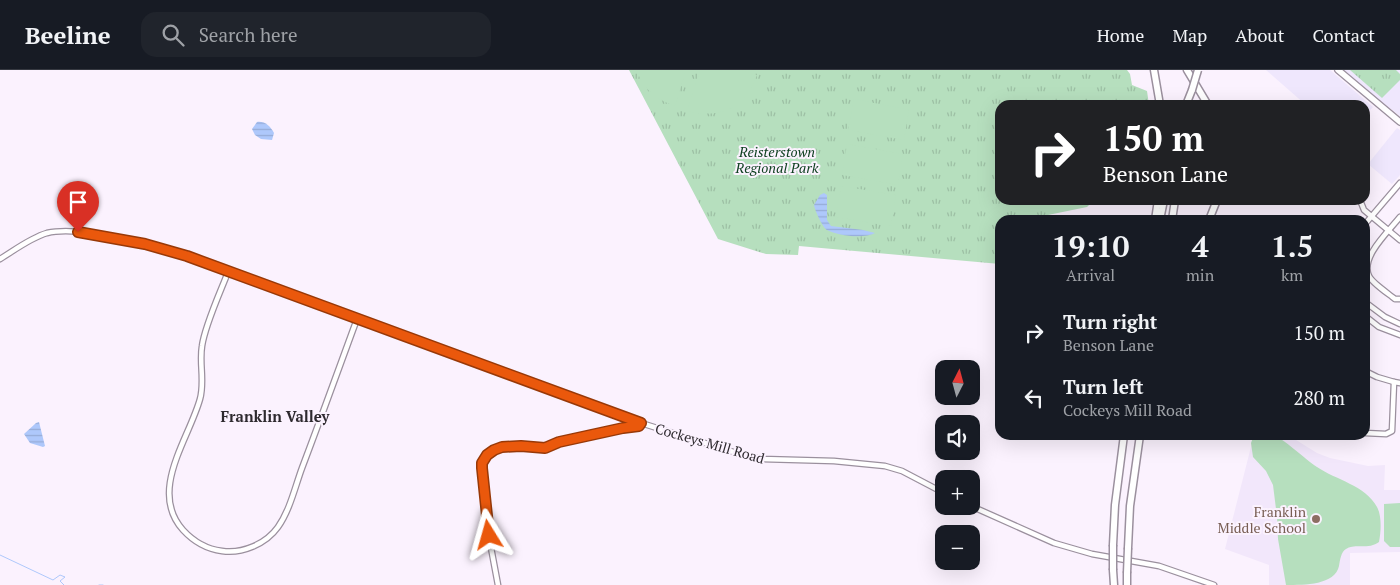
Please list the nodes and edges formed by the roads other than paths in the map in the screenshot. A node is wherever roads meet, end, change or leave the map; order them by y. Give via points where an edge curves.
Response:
1 (1154, 70) edge
2 (1187, 70) edge
3 (1198, 70) edge
4 (1338, 70) edge
5 (1192, 90) junction
6 (1159, 100) edge
7 (1188, 100) edge
8 (1191, 100) edge
9 (1205, 100) edge
10 (1400, 122) edge
11 (1400, 183) edge
12 (1361, 205) edge
13 (1372, 216) junction
14 (1400, 217) edge
15 (1370, 218) edge
16 (1388, 231) junction
17 (1400, 240) edge
18 (1370, 254) edge
19 (0, 259) edge
20 (228, 272) junction
21 (1370, 278) edge
22 (1400, 299) edge
23 (1370, 306) edge
24 (357, 319) junction
25 (1370, 320) edge
26 (1400, 324) edge
27 (1400, 335) edge
28 (1370, 374) edge
29 (1394, 382) junction
30 (1400, 382) edge
31 (641, 423) junction
32 (1370, 434) edge
33 (1123, 440) edge
34 (1139, 440) edge
35 (935, 488) edge
36 (980, 510) edge
37 (498, 585) edge
38 (1114, 585) edge
39 (1127, 585) edge
40 (1214, 585) edge

1 - 6 highway
2 - 9 highway
3 - 5 highway, bridge
4 - 10 main road
5 - 7 highway
5 - 8 highway
11 - 13 street
12 - 13 street
13 - 15 street
13 - 16 street
14 - 16 street
16 - 17 street
16 - 18 street
19 - 20 street, Cockeys Mill Road via 39,236 69,231 155,246
20 - 24 street, Cockeys Mill Road
20 - 24 street via 202,347 200,399 170,486 171,506 180,527 204,547 227,552 246,550 265,540 278,526
21 - 22 street via 1395,299
23 - 26 street
24 - 31 street, Cockeys Mill Road
25 - 27 street
28 - 29 street
29 - 30 street
29 - 32 street via 1392,431
31 - 35 street, Cockeys Mill Road via 762,459 885,466
31 - 37 street via 545,448 502,447 487,455 482,463 486,521
33 - 38 highway, bridge via 1116,496
34 - 39 highway, bridge via 1130,506
36 - 40 street via 1054,544 1159,566

